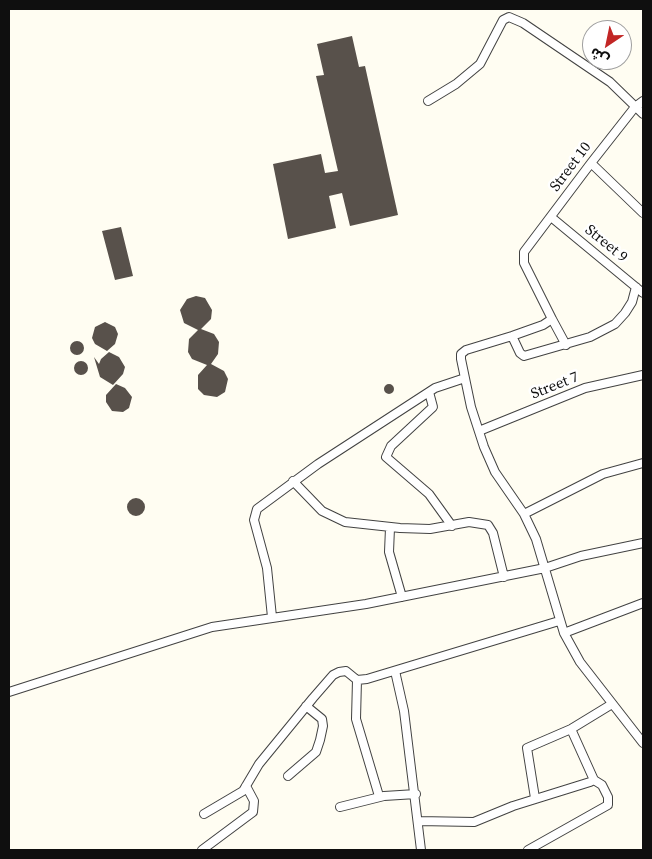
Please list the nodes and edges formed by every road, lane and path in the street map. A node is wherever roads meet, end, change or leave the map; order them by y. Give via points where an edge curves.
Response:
1 (428, 101) dead end
2 (643, 101) edge
3 (636, 106) junction
4 (643, 114) edge
5 (591, 163) junction
6 (643, 213) edge
7 (551, 217) junction
8 (636, 287) junction
9 (643, 293) edge
10 (552, 319) junction
11 (512, 336) junction
12 (566, 345) junction
13 (643, 374) edge
14 (465, 378) junction
15 (429, 392) junction
16 (479, 431) junction
17 (643, 463) edge
18 (293, 481) junction
19 (524, 514) junction
20 (452, 526) junction
21 (390, 528) junction
22 (643, 543) edge
23 (545, 568) junction
24 (504, 577) junction
25 (402, 597) junction
26 (643, 603) edge
27 (272, 617) junction
28 (559, 621) junction
29 (564, 633) junction
30 (395, 671) junction
31 (357, 680) junction
32 (9, 692) edge
33 (612, 704) junction
34 (306, 706) junction
35 (571, 729) junction
36 (643, 743) edge
37 (288, 776) dead end
38 (594, 780) junction
39 (246, 786) junction
40 (416, 794) junction
41 (379, 796) junction
42 (535, 798) junction
43 (340, 807) dead end
44 (204, 814) dead end
45 (418, 821) junction
46 (202, 850) edge
47 (421, 850) edge
48 (528, 850) edge

1 - 3 street via 475,70 503,20 509,17 523,23 610,82
2 - 3 street, Street 10
3 - 4 street
3 - 5 street, Street 10
5 - 6 street
5 - 7 street, Street 10
7 - 8 street, Street 9
7 - 10 street, Street 10 via 524,252 524,263
8 - 9 street, Street 9
8 - 12 street via 632,302 615,324
10 - 11 street
10 - 12 street
11 - 12 street via 524,356
11 - 14 street via 462,352
13 - 16 street, Street 7 via 585,388
14 - 15 street
14 - 16 street
15 - 18 street
15 - 20 street via 433,407 391,446 386,457 429,494
16 - 19 street via 495,472
17 - 19 street via 603,474
18 - 21 street via 313,504 333,517
18 - 27 street via 260,505 255,514 267,568
19 - 23 street
20 - 21 street
20 - 24 street via 469,522 488,525
21 - 25 street via 389,552
22 - 23 street via 581,556
23 - 24 street
23 - 28 street
24 - 25 street
25 - 27 street
26 - 29 street
27 - 32 street via 192,632
28 - 29 street
28 - 30 street
29 - 33 street via 580,662
30 - 31 street
30 - 40 street
31 - 34 street via 346,671 333,675
31 - 41 street via 356,719
33 - 35 street
33 - 36 street
34 - 37 street via 322,719 320,740 316,752
34 - 39 street via 259,764
35 - 38 street
35 - 42 street via 527,748
38 - 42 street
38 - 48 street via 602,785 608,805
39 - 44 street via 235,797
39 - 46 street via 254,801 253,812
40 - 41 street
40 - 45 street
41 - 43 street
42 - 45 street via 474,822
45 - 47 street

